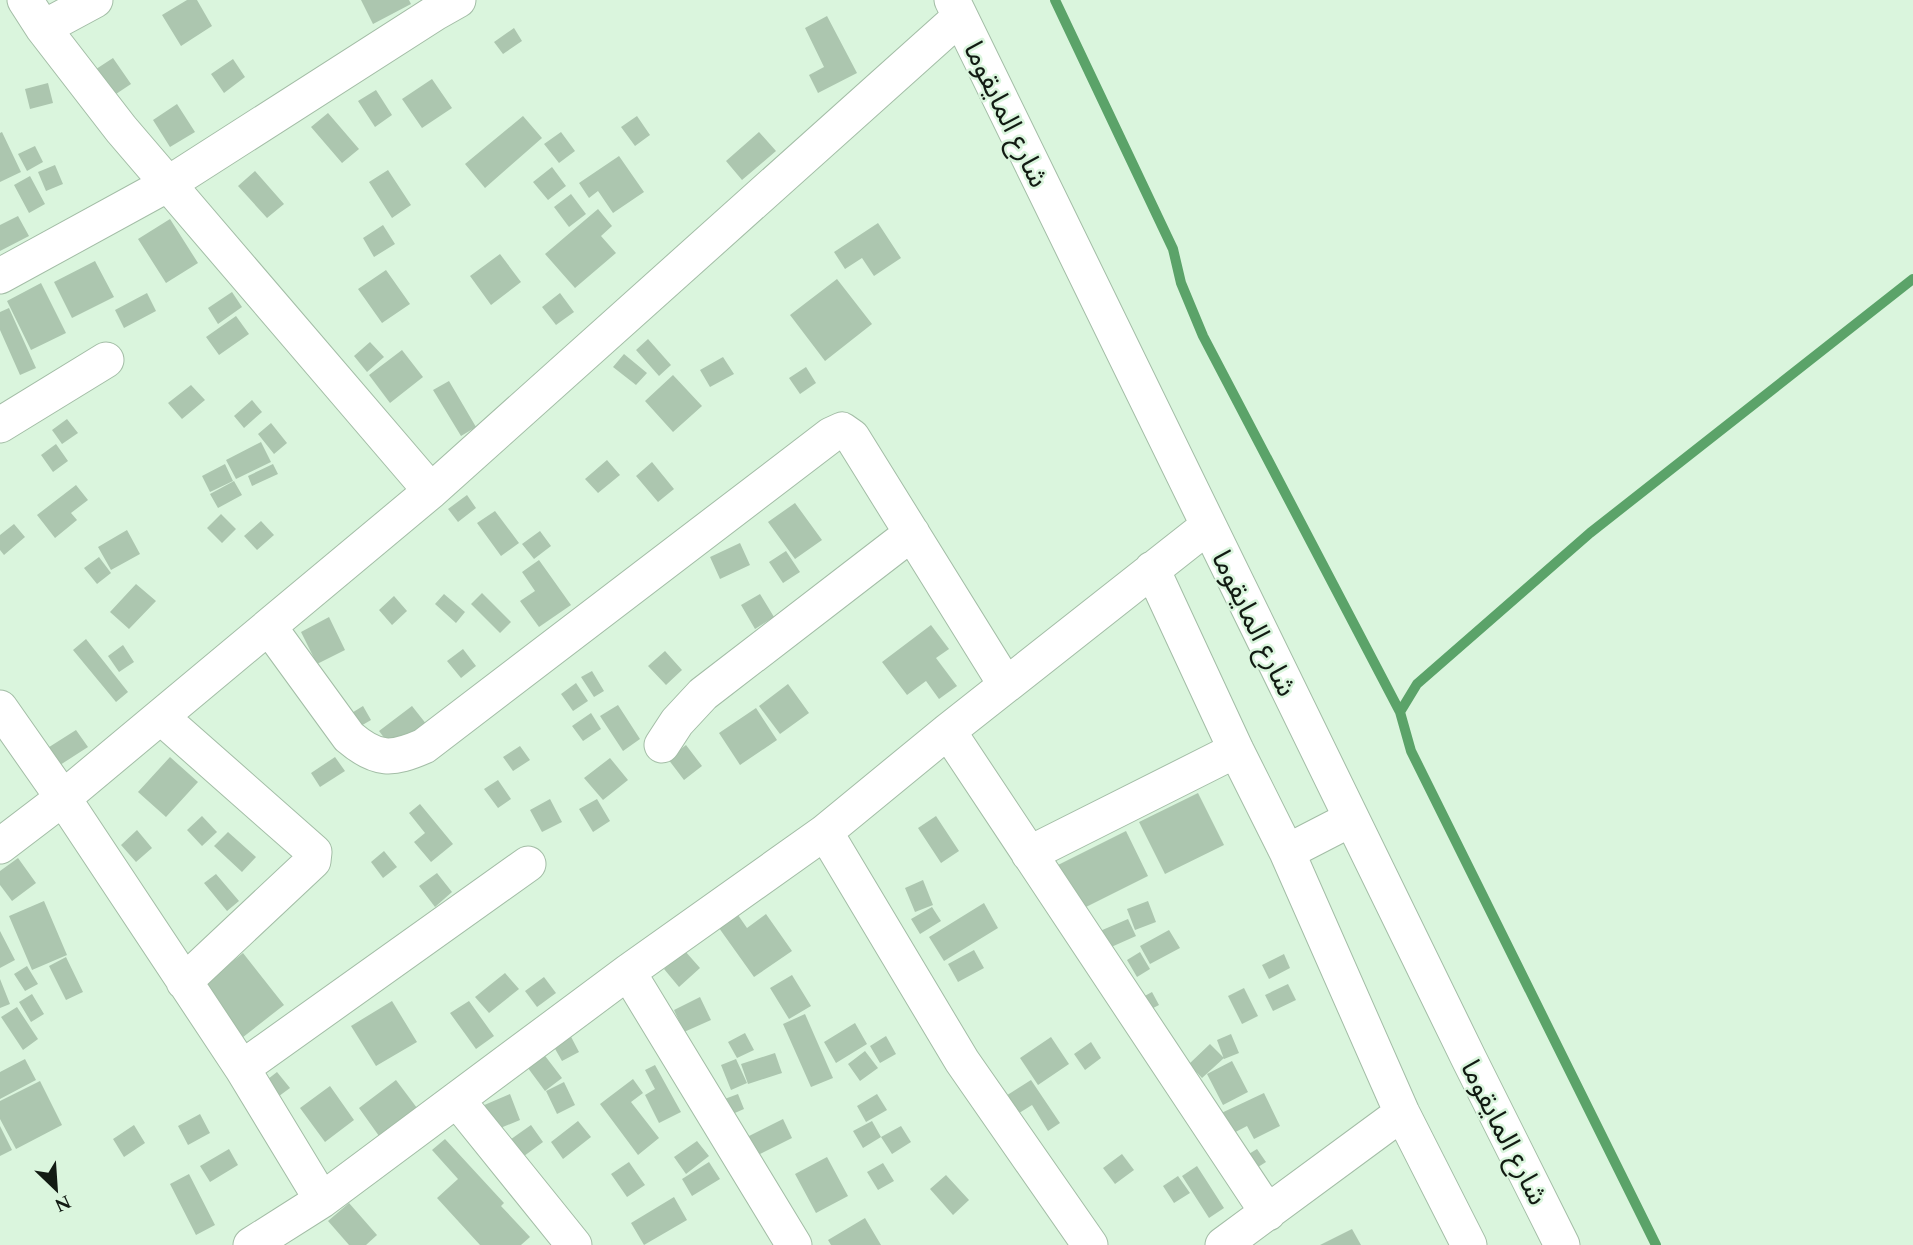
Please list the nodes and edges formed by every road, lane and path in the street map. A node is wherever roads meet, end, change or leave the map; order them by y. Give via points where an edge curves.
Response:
1 (95, 0) edge
2 (458, 0) edge
3 (956, 8) edge
4 (34, 14) edge
5 (168, 184) junction
6 (0, 276) edge
7 (106, 360) dead end
8 (0, 425) edge
9 (431, 491) junction
10 (1208, 526) junction
11 (912, 533) junction
12 (1153, 569) junction
13 (270, 626) junction
14 (1006, 685) junction
15 (0, 708) edge
16 (161, 717) junction
17 (948, 731) junction
18 (662, 745) dead end
19 (1236, 750) junction
20 (63, 798) junction
21 (1351, 819) junction
22 (825, 832) junction
23 (0, 846) edge
24 (1287, 852) junction
25 (1029, 854) junction
26 (528, 864) dead end
27 (628, 972) junction
28 (184, 982) junction
29 (242, 1068) junction
30 (457, 1100) junction
31 (1402, 1113) junction
32 (322, 1200) junction
33 (1268, 1213) junction
34 (293, 1235) edge
35 (251, 1245) edge
36 (574, 1245) edge
37 (794, 1245) edge
38 (1090, 1245) edge
39 (1223, 1245) edge
40 (1469, 1245) edge
41 (1562, 1245) edge

1 - 4 street
2 - 5 street
3 - 9 street
3 - 10 street, شارع المايقوما
4 - 5 street
5 - 6 street
5 - 9 street
7 - 8 street
9 - 13 street
10 - 12 street
10 - 21 street, شارع المايقوما
11 - 13 street via 852,437 842,430 425,746 391,757 374,755 349,737
11 - 14 street
11 - 18 street via 703,694
12 - 14 street
12 - 19 street
13 - 16 street
14 - 17 street
15 - 20 street
16 - 20 street
16 - 28 street via 314,852 313,861
17 - 22 street
17 - 25 street
19 - 24 street
19 - 25 street
20 - 23 street
20 - 28 street
21 - 24 street
21 - 41 street, شارع المايقوما
22 - 27 street
22 - 38 street via 962,1061
24 - 31 street
25 - 33 street
26 - 29 street
27 - 30 street
27 - 37 street
28 - 29 street
29 - 32 street
30 - 32 street
30 - 36 street
31 - 33 street
31 - 40 street
32 - 34 street
33 - 39 street
34 - 35 street

